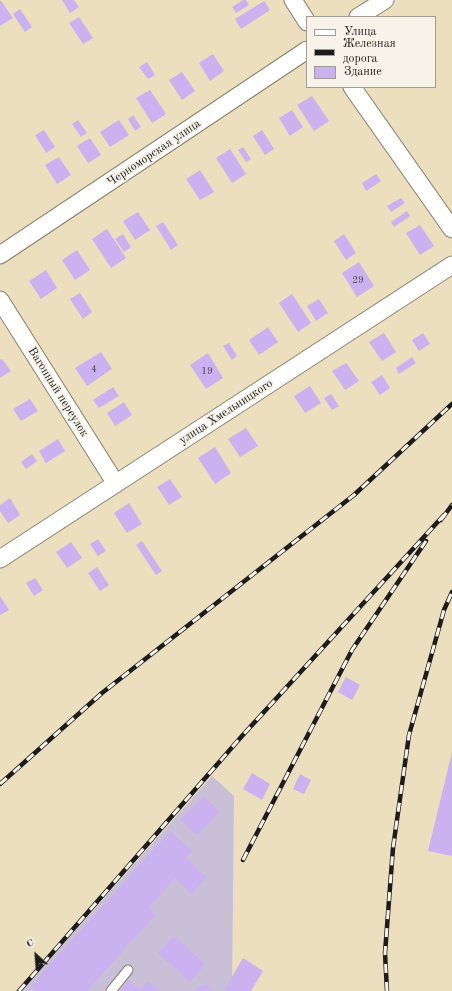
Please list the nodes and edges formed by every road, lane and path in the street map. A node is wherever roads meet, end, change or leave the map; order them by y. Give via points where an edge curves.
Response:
1 (293, 0) edge
2 (385, 0) edge
3 (360, 16) edge
4 (306, 20) edge
5 (306, 51) edge
6 (353, 88) edge
7 (452, 229) edge
8 (0, 255) edge
9 (452, 265) edge
10 (0, 300) edge
11 (116, 484) junction
12 (0, 560) edge
13 (128, 970) dead end
14 (111, 991) edge

1 - 4 street
2 - 3 street
5 - 8 street, Черноморская улица
6 - 7 street
9 - 11 street, улица Хмельницкого
10 - 11 street, Вагонный переулок
11 - 12 street, улица Хмельницкого
13 - 14 lane

